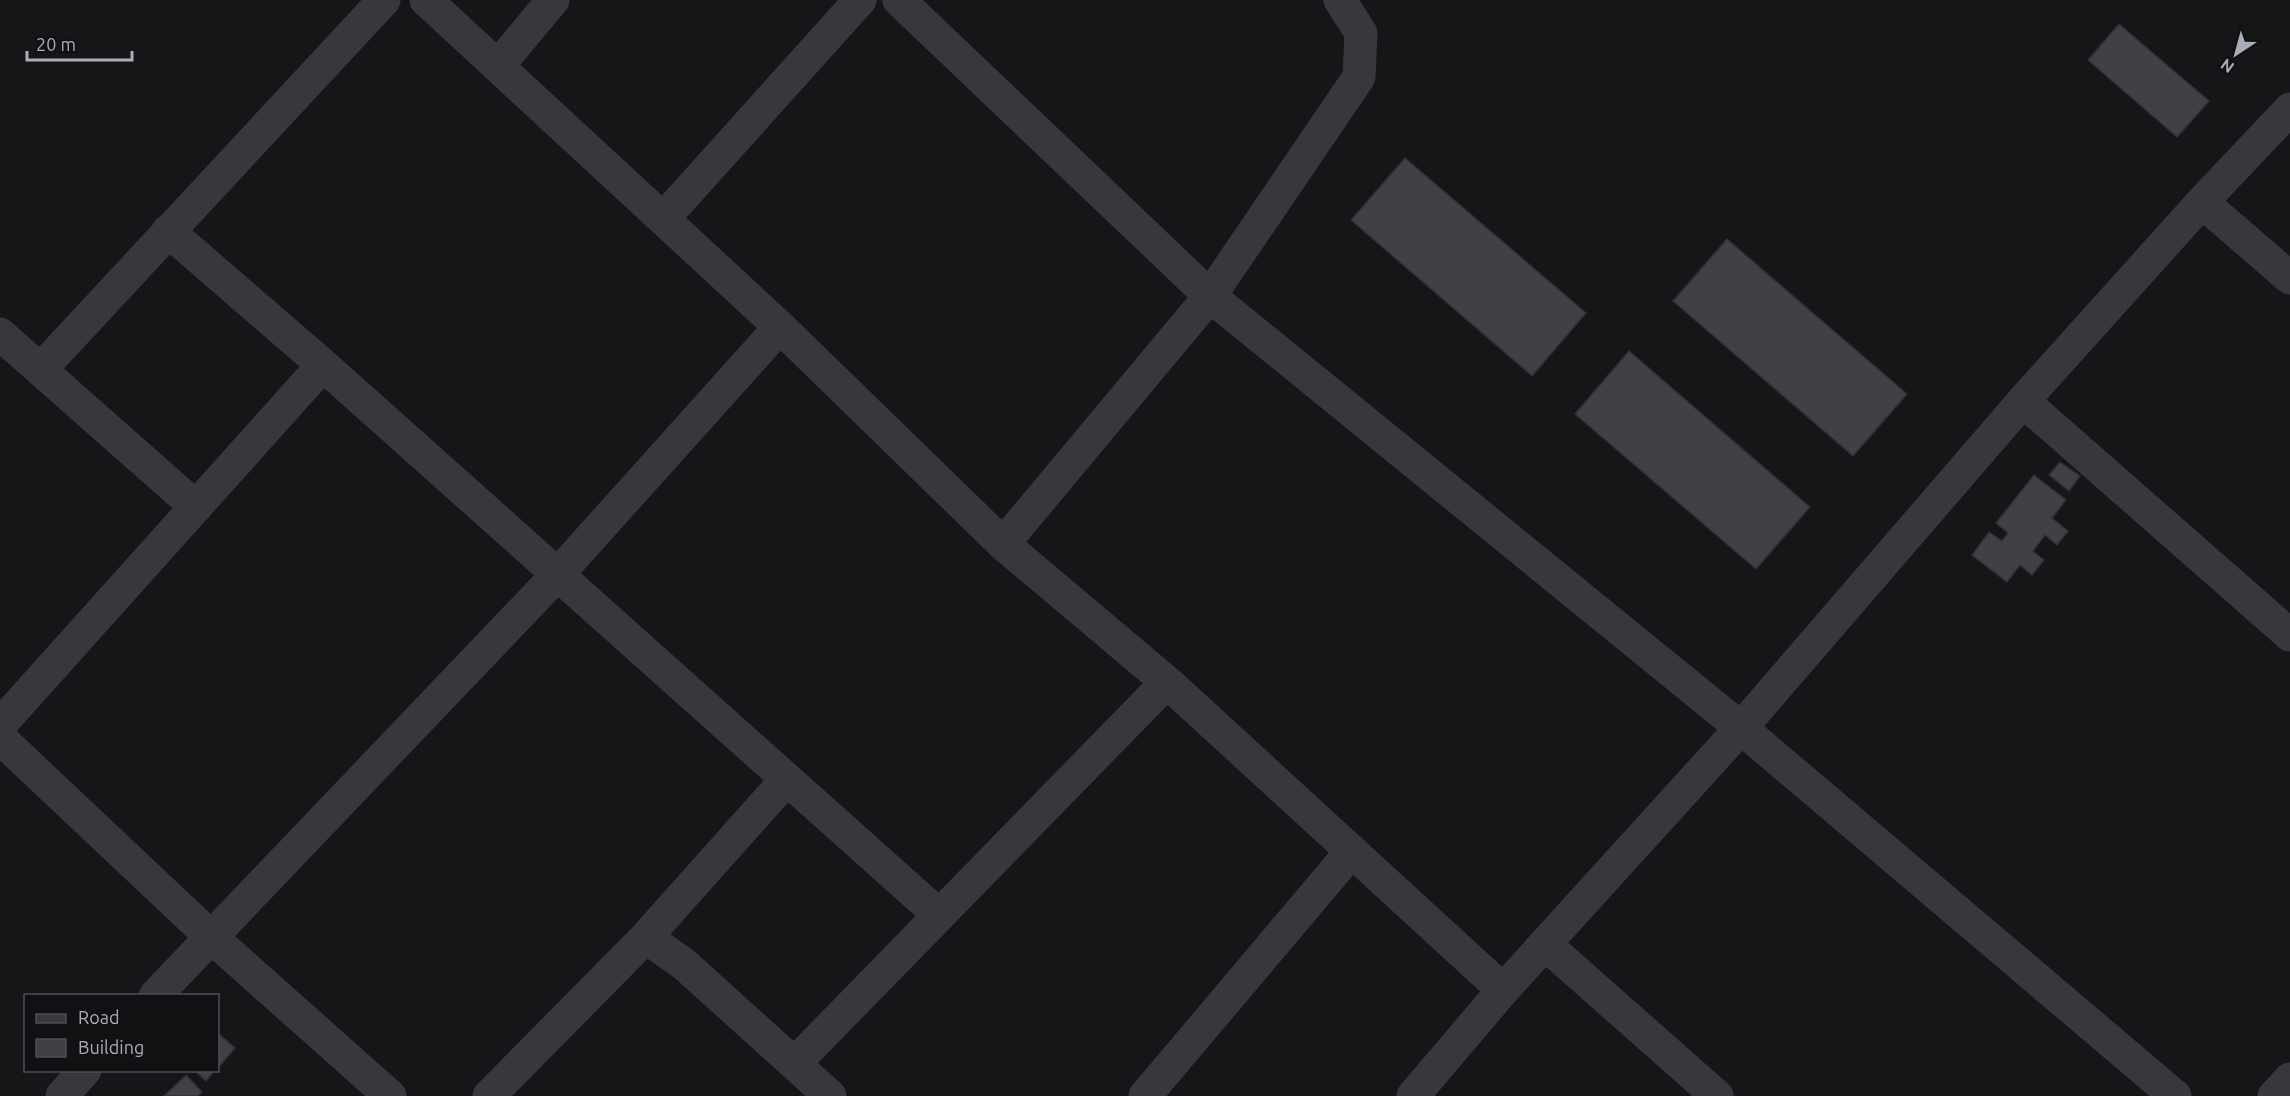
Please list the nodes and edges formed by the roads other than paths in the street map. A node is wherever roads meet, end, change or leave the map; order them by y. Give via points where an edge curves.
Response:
1 (384, 0) edge
2 (426, 0) edge
3 (553, 0) edge
4 (861, 0) edge
5 (899, 0) edge
6 (1340, 0) edge
7 (498, 66) junction
8 (2290, 109) edge
9 (2202, 202) junction
10 (663, 219) junction
11 (168, 231) junction
12 (2290, 278) edge
13 (1210, 296) junction
14 (780, 327) junction
15 (0, 333) edge
16 (323, 365) junction
17 (40, 369) junction
18 (2023, 402) junction
19 (196, 507) junction
20 (1003, 544) junction
21 (558, 574) junction
22 (2290, 635) edge
23 (1167, 682) junction
24 (0, 725) edge
25 (1741, 728) junction
26 (0, 738) edge
27 (787, 779) junction
28 (1351, 852) junction
29 (939, 915) junction
30 (210, 936) junction
31 (646, 937) junction
32 (1545, 944) junction
33 (1503, 990) junction
34 (157, 994) edge
35 (795, 1063) junction
36 (85, 1072) edge
37 (2290, 1078) edge
38 (62, 1096) edge
39 (390, 1096) edge
40 (489, 1096) edge
41 (830, 1096) edge
42 (1145, 1096) edge
43 (1413, 1096) edge
44 (1717, 1096) edge
45 (2175, 1096) edge
46 (2274, 1096) edge

1 - 11 street
2 - 7 street
3 - 7 street
4 - 10 street
5 - 13 street
6 - 13 street via 1361,33 1359,77
7 - 10 street
8 - 9 street
9 - 12 street
9 - 18 street
10 - 14 street
11 - 16 street
11 - 17 street
13 - 20 street
13 - 25 street
14 - 20 street
14 - 21 street
15 - 17 street
16 - 19 street
16 - 21 street
17 - 19 street
18 - 22 street
18 - 25 street
19 - 24 street
20 - 23 street
21 - 27 street
21 - 30 street
23 - 28 street
23 - 29 street
25 - 32 street
25 - 45 street
26 - 30 street
27 - 29 street
27 - 31 street
28 - 33 street
28 - 42 street
29 - 35 street
30 - 34 street
30 - 39 street
31 - 35 street via 685,965
31 - 40 street
32 - 33 street
32 - 44 street
33 - 43 street
35 - 41 street
36 - 38 street
37 - 46 street

